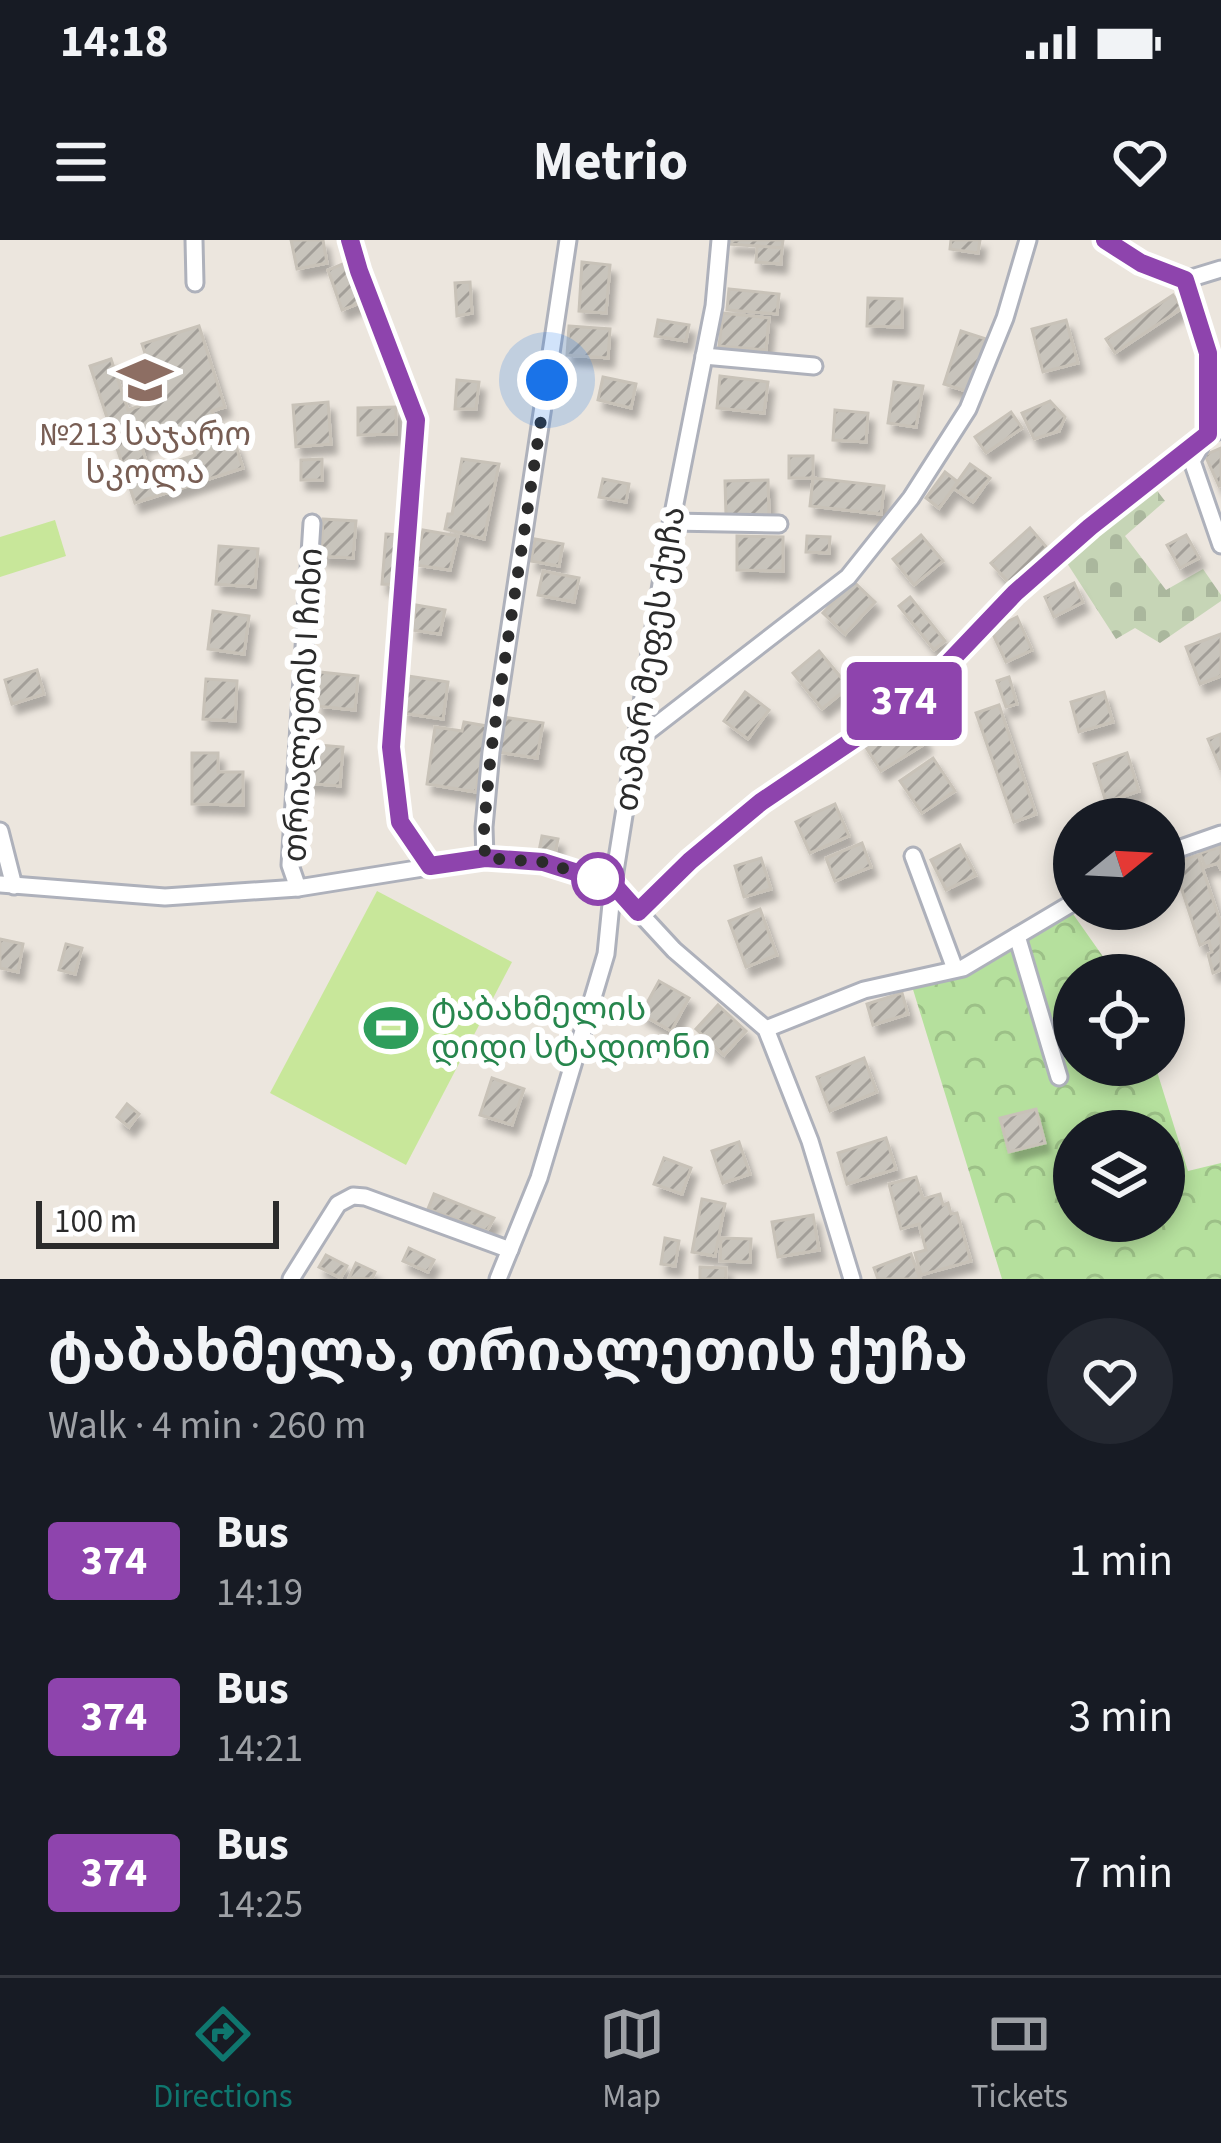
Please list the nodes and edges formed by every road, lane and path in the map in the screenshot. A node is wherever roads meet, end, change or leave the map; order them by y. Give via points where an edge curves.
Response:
1 (194, 240) edge
2 (350, 240) edge
3 (568, 240) edge
4 (720, 240) edge
5 (1028, 240) edge
6 (1105, 240) edge
7 (1221, 269) edge
8 (1185, 280) junction
9 (195, 283) dead end
10 (704, 356) junction
11 (814, 366) dead end
12 (1215, 432) edge
13 (671, 522) junction
14 (312, 523) dead end
15 (779, 524) dead end
16 (1221, 545) edge
17 (636, 741) junction
18 (0, 832) edge
19 (1221, 834) edge
20 (1185, 847) edge
21 (913, 856) dead end
22 (485, 858) junction
23 (430, 866) junction
24 (613, 884) junction
25 (7, 885) edge
26 (298, 887) junction
27 (638, 912) junction
28 (1053, 915) edge
29 (1017, 936) junction
30 (955, 969) junction
31 (766, 1029) junction
32 (1053, 1057) edge
33 (510, 1250) junction
34 (291, 1279) edge
35 (498, 1279) edge
36 (852, 1279) edge

1 - 9 street
2 - 23 street via 416,420 391,747 400,822
3 - 22 street via 491,752
4 - 10 street, თამარ მეფეს ქუჩა
5 - 17 street via 968,409 911,498 848,577
6 - 8 street
7 - 8 street
8 - 12 street via 1208,353
10 - 11 street
10 - 13 street, თამარ მეფეს ქუჩა
12 - 16 street via 1192,461
12 - 27 street via 1090,527 933,679 761,802
13 - 15 street
13 - 17 street, თამარ მეფეს ქუჩა
14 - 26 street, თრიალეთის I ჩიხი via 290,865
17 - 24 street, თამარ მეფეს ქუჩა
18 - 25 street
19 - 20 street
21 - 30 street
22 - 23 street
22 - 24 street via 543,862
23 - 26 street
24 - 27 street
24 - 33 street, თამარ მეფეს ქუჩა via 606,954
25 - 26 street via 165,897
27 - 31 street
28 - 29 street
29 - 30 street
29 - 32 street
30 - 31 street via 864,990
31 - 36 street
33 - 34 street via 353,1196 338,1204
33 - 35 street, თამარ მეფეს ქუჩა

